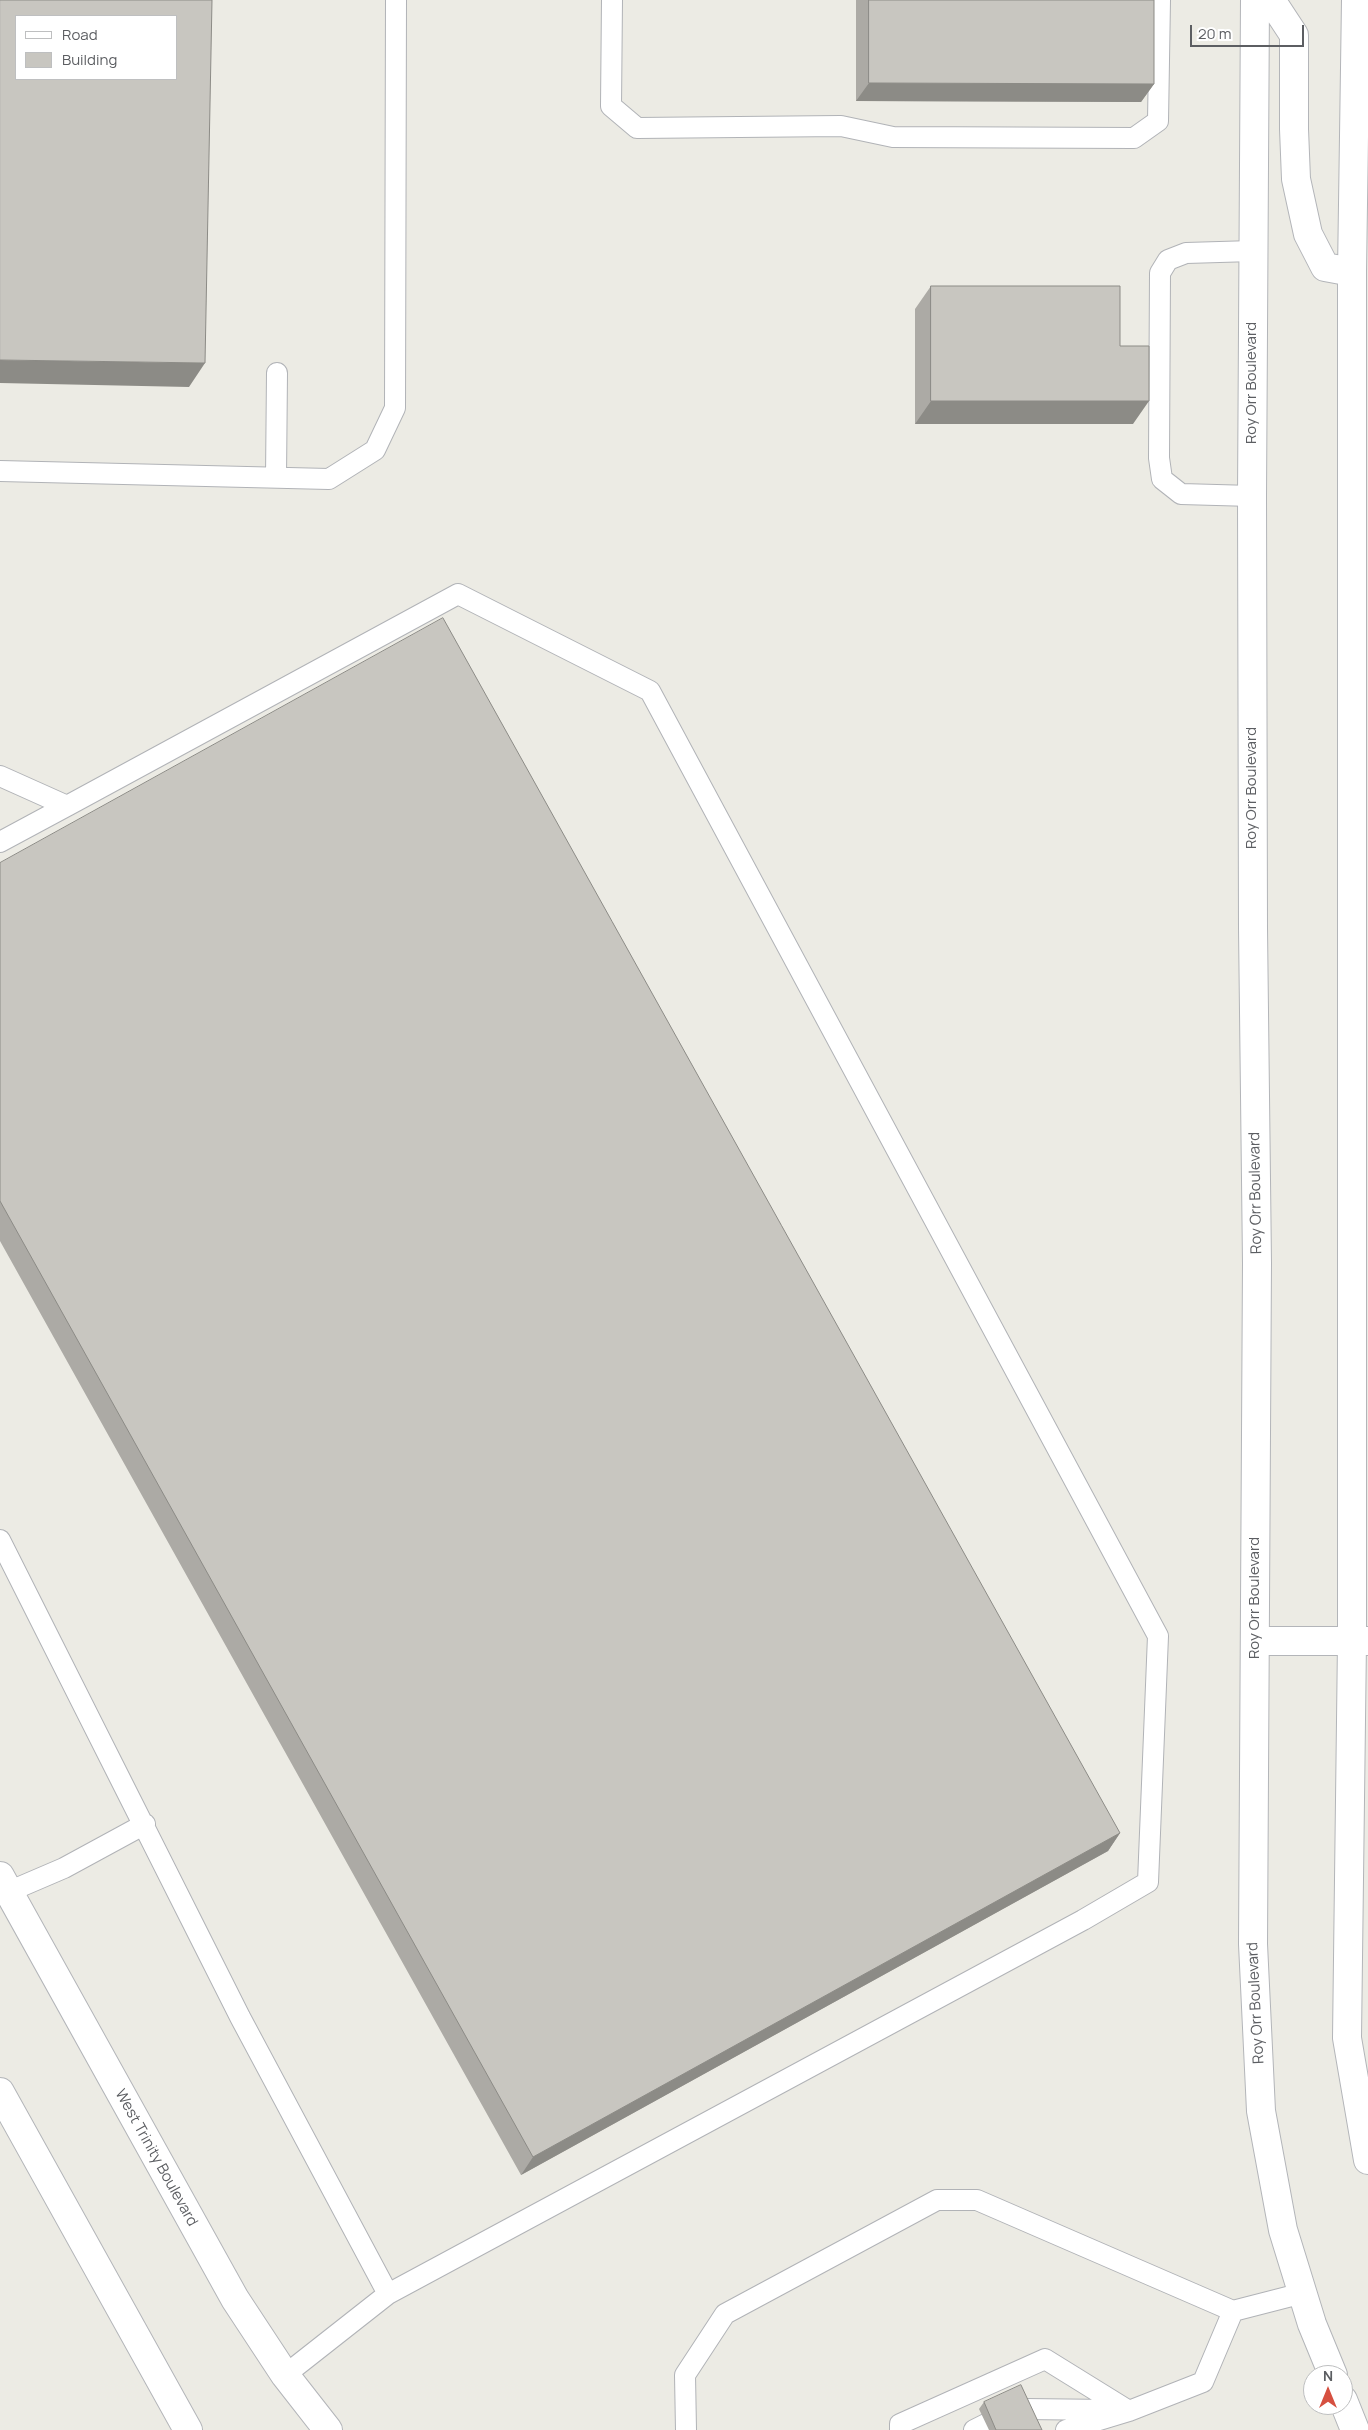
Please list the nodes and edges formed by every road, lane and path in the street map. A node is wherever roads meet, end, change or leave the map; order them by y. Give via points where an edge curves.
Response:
1 (396, 0) edge
2 (612, 0) edge
3 (1160, 0) edge
4 (1256, 0) edge
5 (1271, 0) edge
6 (1356, 0) edge
7 (1360, 213) edge
8 (1252, 251) junction
9 (1352, 272) junction
10 (277, 373) dead end
11 (0, 471) edge
12 (276, 477) junction
13 (1252, 496) junction
14 (0, 776) edge
15 (67, 806) junction
16 (0, 842) edge
17 (1360, 913) edge
18 (0, 1540) edge
19 (1255, 1641) junction
20 (1360, 1641) edge
21 (145, 1824) junction
22 (3, 1888) edge
23 (0, 2092) edge
24 (1368, 2160) edge
25 (1303, 2293) junction
26 (388, 2294) junction
27 (1233, 2311) junction
28 (1329, 2365) edge
29 (285, 2375) junction
30 (1025, 2409) edge
31 (1349, 2415) edge
32 (1128, 2420) edge
33 (188, 2430) edge
34 (328, 2430) edge
35 (686, 2430) edge
36 (900, 2430) edge
37 (1066, 2430) edge
38 (1100, 2430) edge
39 (1113, 2430) edge
40 (1355, 2430) edge

1 - 12 lane via 395,408 375,450 329,479
2 - 3 lane via 611,106 638,128 840,126 893,137 1134,138 1158,121
4 - 8 main road, Roy Orr Boulevard
5 - 9 main road via 1294,35 1296,179 1308,234 1325,267
6 - 7 main road
7 - 9 main road
8 - 13 main road, Roy Orr Boulevard
8 - 13 lane via 1186,253 1168,260 1160,273 1159,449 1162,479 1181,494
9 - 17 main road
10 - 12 lane
11 - 12 lane
13 - 19 main road, Roy Orr Boulevard via 1252,928 1257,1263
14 - 15 lane
15 - 16 lane
15 - 26 lane via 458,594 650,691 1158,1636 1148,1882
17 - 20 main road
18 - 21 lane
19 - 20 main road
19 - 25 main road, Roy Orr Boulevard via 1252,1944 1260,2111 1283,2230
20 - 24 main road via 1347,2038
21 - 22 lane via 64,1868
21 - 26 lane via 240,2017
22 - 29 main road, West Trinity Boulevard via 235,2299
23 - 33 main road
25 - 27 lane
25 - 28 main road, Roy Orr Boulevard
26 - 29 lane
27 - 32 lane via 1203,2382
27 - 35 lane via 977,2200 937,2200 725,2314 685,2375
29 - 34 main road, West Trinity Boulevard
30 - 32 lane
31 - 40 main road
32 - 36 lane via 1045,2360 900,2424
32 - 37 lane
32 - 38 lane
32 - 39 lane

